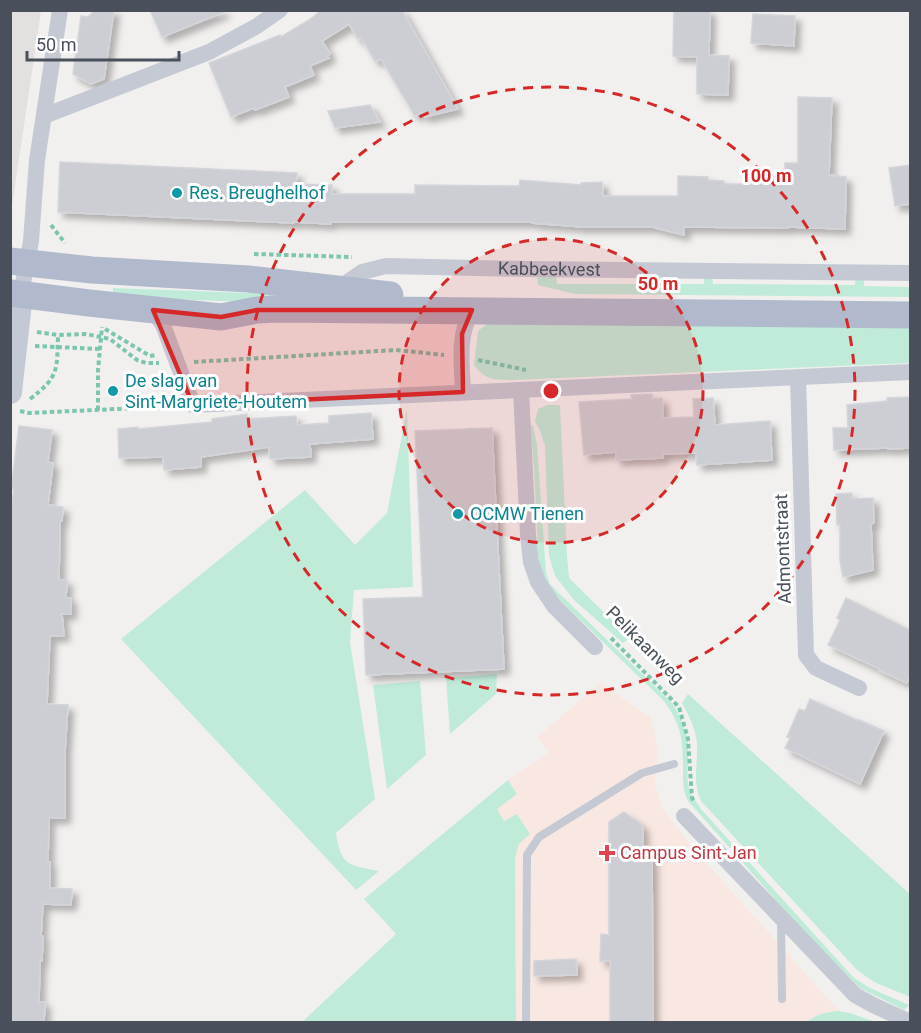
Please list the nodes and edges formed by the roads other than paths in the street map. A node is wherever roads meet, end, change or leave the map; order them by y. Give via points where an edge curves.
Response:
1 (60, 10) edge
2 (280, 10) edge
3 (44, 116) junction
4 (19, 262) edge
5 (910, 273) edge
6 (339, 288) junction
7 (16, 294) edge
8 (910, 303) edge
9 (153, 310) junction
10 (472, 310) junction
11 (910, 315) edge
12 (910, 372) edge
13 (798, 378) junction
14 (521, 390) junction
15 (463, 392) junction
16 (17, 398) edge
17 (596, 647) dead end
18 (859, 688) dead end
19 (674, 764) dead end
20 (684, 816) dead end
21 (781, 918) junction
22 (782, 999) dead end
23 (910, 1022) edge
24 (526, 1023) edge

1 - 3 street
2 - 3 street via 209,52
3 - 4 street via 31,241
4 - 6 main road, Kabbeekvest
4 - 7 street
5 - 6 street, Kabbeekvest via 386,266 362,272
6 - 8 main road, Kabbeekvest via 472,300
7 - 9 main road
7 - 16 street
9 - 10 main road via 221,317 276,309
9 - 15 street via 163,325 193,405
10 - 11 main road
10 - 15 street via 462,333
12 - 13 street
13 - 14 street
13 - 18 street, Admontstraat via 806,655 816,668
14 - 15 street
14 - 17 street, Pelikaanweg via 531,562 538,582 554,606
19 - 24 lane via 642,773 539,837 527,855
20 - 21 street
21 - 22 lane
21 - 23 street via 855,995

